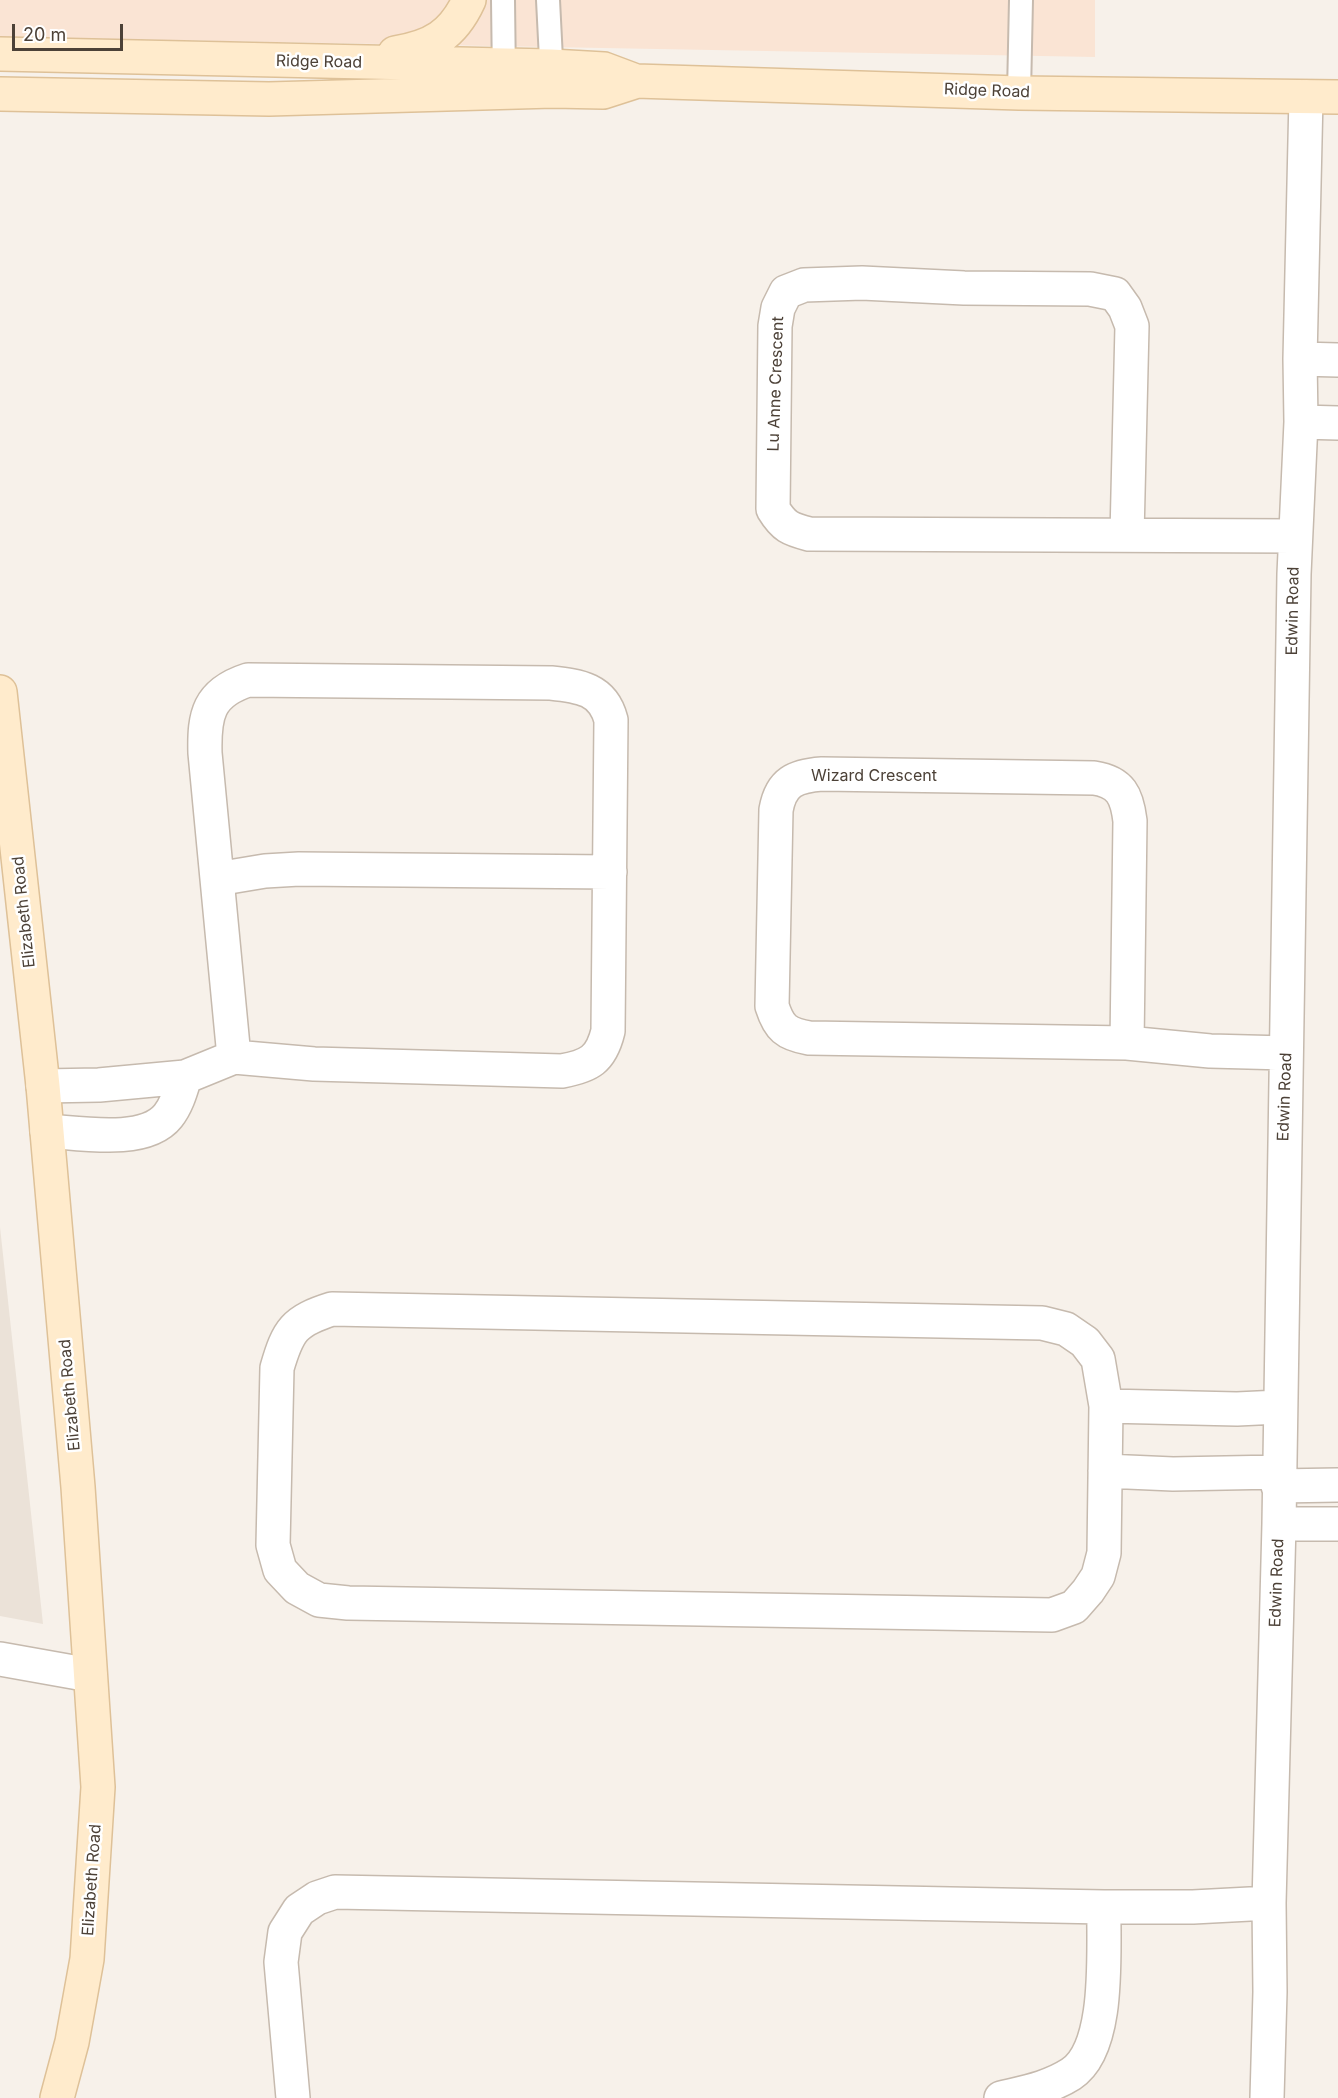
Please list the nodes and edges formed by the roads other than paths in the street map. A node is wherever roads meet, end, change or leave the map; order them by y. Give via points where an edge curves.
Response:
1 (469, 0) edge
2 (502, 0) edge
3 (548, 0) edge
4 (1021, 0) edge
5 (0, 54) edge
6 (334, 63) junction
7 (504, 79) junction
8 (552, 79) junction
9 (1019, 93) junction
10 (0, 94) edge
11 (1322, 97) edge
12 (1300, 359) junction
13 (1338, 360) edge
14 (1301, 422) junction
15 (1338, 423) edge
16 (1127, 535) junction
17 (1295, 536) junction
18 (0, 692) edge
19 (610, 872) junction
20 (217, 879) junction
21 (1127, 1043) junction
22 (1286, 1053) junction
23 (234, 1056) junction
24 (185, 1077) junction
25 (44, 1086) junction
26 (47, 1131) junction
27 (1106, 1406) junction
28 (1279, 1407) junction
29 (1105, 1471) junction
30 (1278, 1479) junction
31 (1338, 1485) edge
32 (1279, 1524) junction
33 (1338, 1524) edge
34 (0, 1659) edge
35 (90, 1676) junction
36 (1269, 1903) junction
37 (1104, 1907) junction
38 (57, 2098) edge
39 (293, 2098) edge
40 (1001, 2098) edge
41 (1268, 2098) edge

1 - 6 main road via 450,30 435,42 416,50
2 - 7 lane
3 - 8 lane
4 - 9 lane
5 - 6 main road, Ridge Road
6 - 7 main road, Ridge Road
7 - 8 main road, Ridge Road
7 - 10 main road, Ridge Road via 269,99
8 - 9 main road, Ridge Road via 603,92 636,81
9 - 11 main road, Ridge Road
11 - 12 street, Edwin Road
12 - 13 street
12 - 14 street, Edwin Road
14 - 15 street
14 - 17 street, Edwin Road
16 - 16 street, Lu Anne Crescent via 810,534 792,530 773,509 772,485 775,326 786,292 804,285 862,283 1090,289 1115,294 1132,326
16 - 17 street, Lu Anne Crescent
17 - 22 street, Edwin Road
18 - 25 main road, Elizabeth Road
19 - 20 street via 299,869
19 - 20 street via 611,720 608,707 589,691 551,683 248,680 219,694 206,720 205,753
19 - 23 street via 608,1031 599,1055 590,1063 562,1071 314,1064
20 - 23 street
21 - 21 street, Wizard Crescent via 809,1038 784,1030 776,1019 771,989 776,810 785,786 795,779 822,774 1094,778 1116,786 1128,803 1130,821
21 - 22 street, Wizard Crescent
22 - 28 street, Edwin Road
23 - 24 street
24 - 25 street
24 - 26 street via 168,1116 138,1134
25 - 26 main road, Elizabeth Road
26 - 35 main road, Elizabeth Road
27 - 28 street
27 - 29 street
27 - 29 street via 1098,1359 1085,1342 1066,1329 1042,1323 332,1308 296,1326 284,1343 277,1368 273,1545 280,1570 297,1588 319,1600 348,1603 1052,1615 1074,1607 1098,1576 1104,1553
28 - 30 street, Edwin Road
29 - 30 street
30 - 31 street
30 - 32 street, Edwin Road
32 - 33 street
32 - 36 street, Edwin Road
34 - 35 street
35 - 38 main road, Elizabeth Road via 98,1787 88,1948 72,2043
36 - 37 street
36 - 41 street, Edwin Road
37 - 39 street via 335,1892 299,1910 285,1932 281,1962
37 - 40 street via 1098,2033 1089,2056 1073,2073 1048,2087

